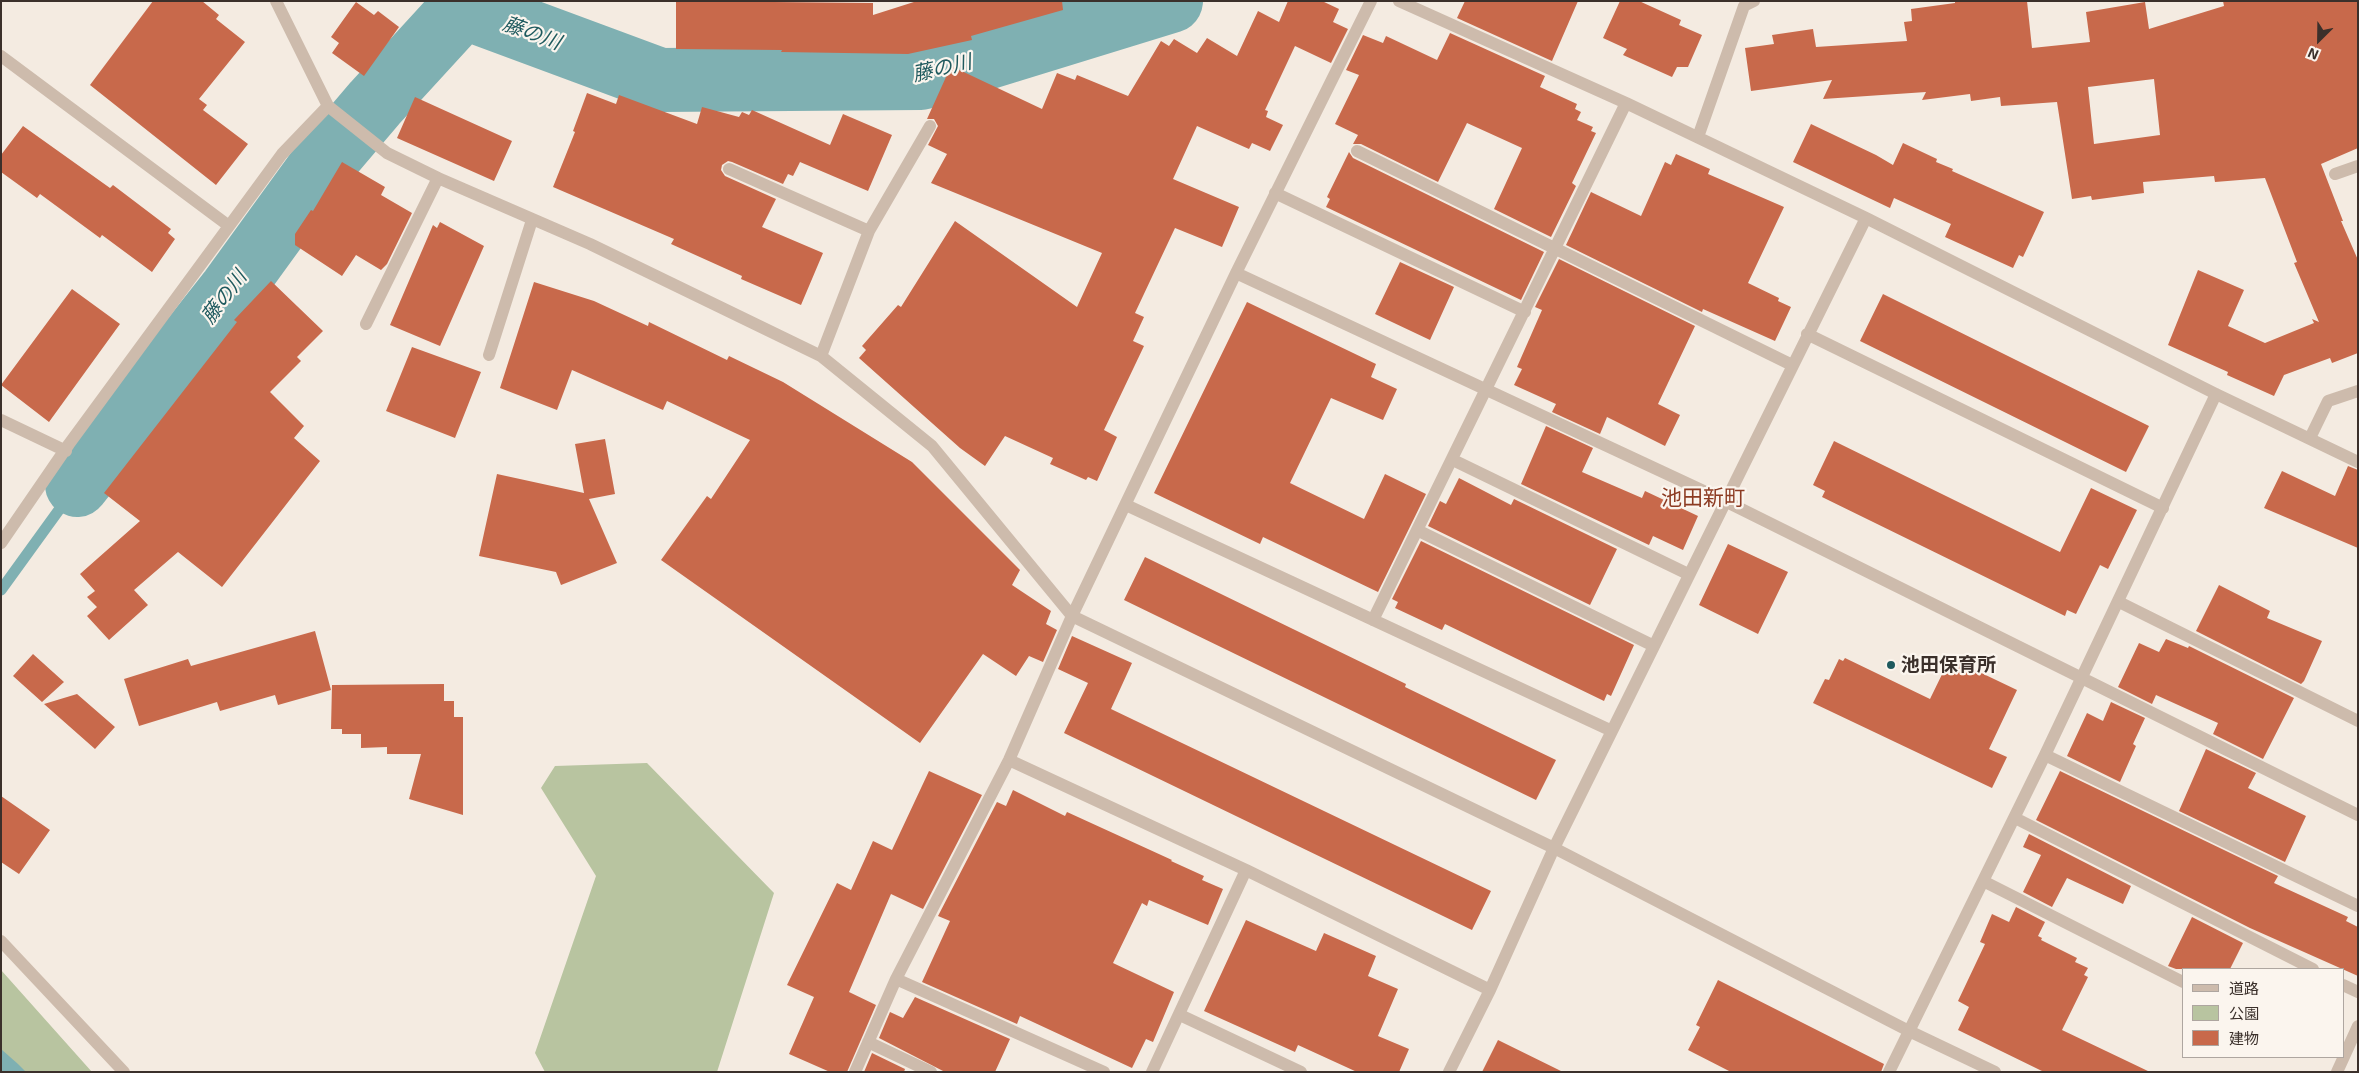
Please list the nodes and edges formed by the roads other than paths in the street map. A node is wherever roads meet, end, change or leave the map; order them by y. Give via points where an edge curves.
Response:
1 (276, 1) edge
2 (1371, 1) edge
3 (1399, 1) edge
4 (1754, 1) edge
5 (1, 56) edge
6 (1626, 102) junction
7 (333, 110) junction
8 (930, 126) dead end
9 (1698, 137) junction
10 (1357, 151) dead end
11 (2358, 166) edge
12 (729, 169) dead end
13 (2335, 174) dead end
14 (438, 178) junction
15 (1275, 193) junction
16 (1866, 218) junction
17 (532, 220) junction
18 (229, 226) junction
19 (869, 231) junction
20 (1556, 247) junction
21 (1236, 273) junction
22 (1526, 312) junction
23 (366, 324) dead end
24 (1807, 334) junction
25 (488, 355) dead end
26 (821, 356) junction
27 (1792, 365) junction
28 (1488, 389) junction
29 (2358, 391) edge
30 (2216, 394) junction
31 (1, 420) edge
32 (2310, 438) junction
33 (66, 450) junction
34 (1453, 460) junction
35 (2358, 462) edge
36 (1724, 501) junction
37 (1126, 505) junction
38 (2163, 508) junction
39 (1417, 530) junction
40 (1, 543) edge
41 (1688, 574) junction
42 (2119, 602) junction
43 (1072, 616) junction
44 (1373, 620) junction
45 (1654, 646) junction
46 (2081, 679) junction
47 (2358, 721) edge
48 (1612, 731) junction
49 (2045, 755) junction
50 (1009, 760) junction
51 (2358, 815) edge
52 (2015, 818) junction
53 (1554, 848) junction
54 (1246, 870) junction
55 (1984, 880) junction
56 (2358, 906) edge
57 (1, 941) edge
58 (2310, 968) edge
59 (896, 979) junction
60 (2182, 981) edge
61 (2344, 985) edge
62 (1490, 990) junction
63 (2358, 992) edge
64 (1180, 1015) junction
65 (2358, 1026) edge
66 (1910, 1031) junction
67 (868, 1042) junction
68 (2344, 1050) edge
69 (124, 1072) edge
70 (855, 1072) edge
71 (931, 1072) edge
72 (1104, 1072) edge
73 (1152, 1072) edge
74 (1301, 1072) edge
75 (1449, 1072) edge
76 (1889, 1072) edge
77 (1995, 1072) edge

1 - 7 street
2 - 15 street
3 - 6 street
4 - 9 street via 1744,6
5 - 18 street
6 - 9 street
6 - 20 street
7 - 14 street via 387,154
7 - 18 street via 282,154
8 - 19 street
9 - 16 street
10 - 20 street
11 - 13 street
12 - 19 street
14 - 17 street
14 - 23 street
15 - 21 street
15 - 22 street
16 - 24 street
16 - 30 street
17 - 25 street
17 - 26 street via 590,244
18 - 33 street
19 - 26 street
20 - 22 street
20 - 27 street
21 - 28 street
21 - 37 street
22 - 28 street
24 - 27 street
24 - 38 street
26 - 43 street via 932,446
27 - 36 street
28 - 34 street
28 - 36 street
29 - 32 street via 2328,401
30 - 32 street
30 - 38 street
31 - 33 street
32 - 35 street
33 - 40 street
34 - 39 street
34 - 41 street
36 - 41 street
36 - 46 street
37 - 43 street
37 - 44 street
38 - 42 street
39 - 44 street
39 - 45 street
41 - 45 street
42 - 46 street
42 - 47 street
43 - 50 street
43 - 53 street
44 - 48 street
45 - 48 street
46 - 49 street
46 - 51 street
48 - 53 street
49 - 52 street
49 - 56 street
50 - 54 street
50 - 59 street
52 - 55 street
52 - 58 street
53 - 62 street
53 - 66 street
54 - 62 street
54 - 64 street
55 - 60 street
55 - 66 street
57 - 69 street
59 - 67 street
59 - 72 street
61 - 63 street
62 - 75 street
64 - 73 street
64 - 74 street
65 - 68 street
66 - 76 street
66 - 77 street
67 - 70 street
67 - 71 street

